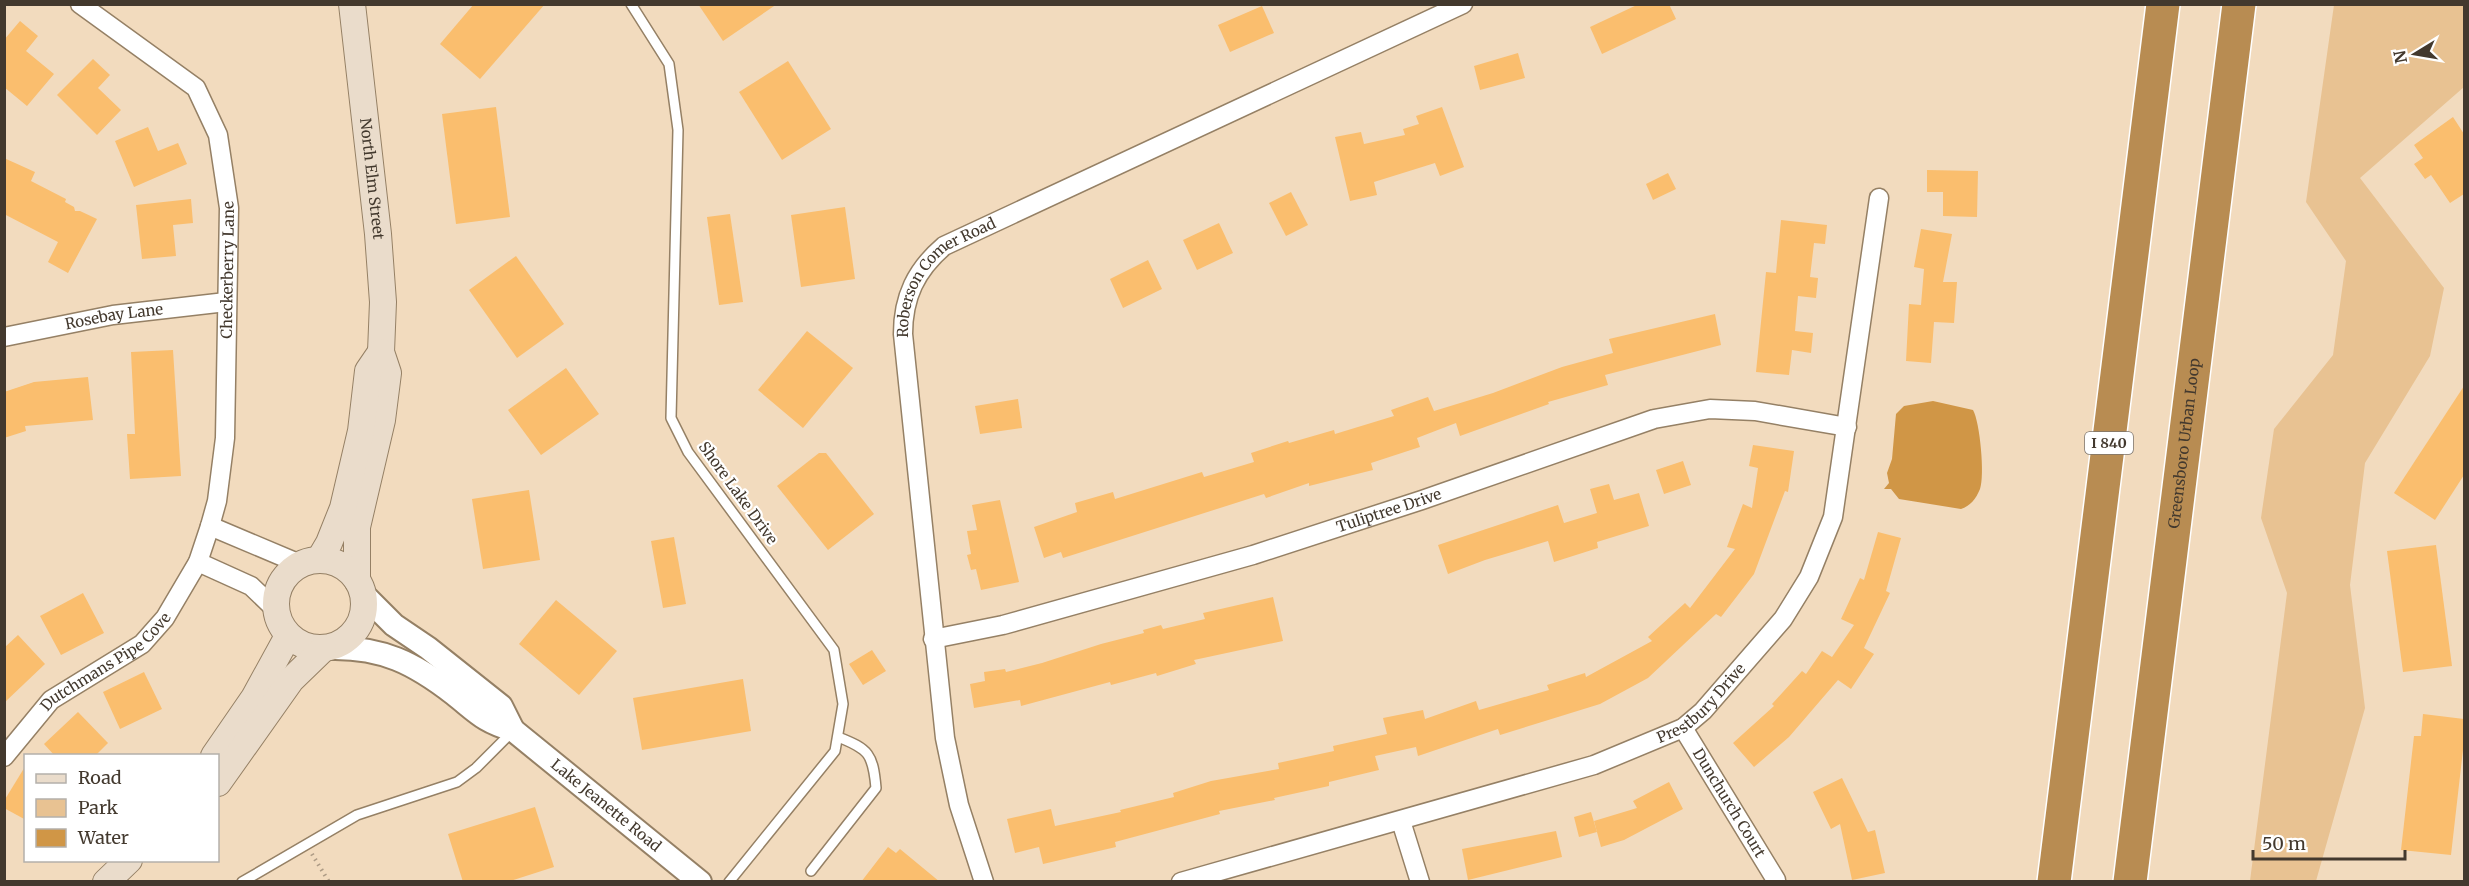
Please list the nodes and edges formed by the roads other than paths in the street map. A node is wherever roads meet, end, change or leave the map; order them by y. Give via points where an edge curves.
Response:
1 (80, 4) edge
2 (352, 4) edge
3 (631, 4) edge
4 (1463, 4) edge
5 (2163, 4) edge
6 (2239, 4) edge
7 (1879, 198) dead end
8 (226, 302) junction
9 (8, 334) edge
10 (381, 352) junction
11 (1846, 427) junction
12 (210, 526) junction
13 (198, 562) junction
14 (310, 562) junction
15 (360, 587) junction
16 (275, 609) junction
17 (288, 636) junction
18 (933, 639) junction
19 (327, 648) junction
20 (1683, 728) junction
21 (513, 730) junction
22 (838, 737) junction
23 (215, 754) edge
24 (4, 757) edge
25 (219, 782) edge
26 (1401, 821) junction
27 (128, 862) edge
28 (811, 871) dead end
29 (1776, 880) edge
30 (106, 882) edge
31 (242, 882) edge
32 (700, 882) edge
33 (729, 882) edge
34 (984, 882) edge
35 (1181, 882) edge
36 (1420, 882) edge
37 (2054, 882) edge
38 (2130, 882) edge

1 - 8 street, Checkerberry Lane via 196,88 218,135 227,198
2 - 10 main road, North Elm Street via 378,234 383,302
3 - 22 lane, Shore Lake Drive via 669,64 678,130 671,418 687,452 834,650 843,704
4 - 18 street, Roberson Comer Road via 944,246 916,276 909,292 903,334
5 - 37 highway, I 840
6 - 38 highway, Greensboro Urban Loop
7 - 11 street, Prestbury Drive
8 - 9 street, Rosebay Lane via 113,315
8 - 12 street, Checkerberry Lane via 225,438
10 - 14 main road, North Elm Street via 368,371 361,431 343,508 330,543
10 - 15 main road, North Elm Street via 388,373 382,420 357,527
11 - 18 street, Tuliptree Drive via 1755,411 1710,409 1654,418 1253,555 1003,625
11 - 20 street, Prestbury Drive via 1833,517 1809,578 1783,619 1703,711
12 - 13 street, Checkerberry Lane
12 - 14 street
13 - 16 street via 251,586
13 - 24 street, Dutchmans Pipe Cove via 165,618 142,644 51,700
14 - 15 main road via 341,565
14 - 16 main road via 281,582
15 - 19 main road via 361,621 354,633
15 - 21 street, Lake Jeanette Road via 394,625 501,706
16 - 17 main road
17 - 19 main road via 299,644
17 - 23 main road via 254,698
18 - 34 street, Roberson Comer Road via 945,738 959,805
19 - 21 street, Lake Jeanette Road via 370,650 398,658 429,676 488,722
19 - 25 main road via 291,680
20 - 26 street, Prestbury Drive via 1594,765
20 - 29 street, Dunchurch Court
21 - 31 lane via 457,782 357,815
21 - 32 street, Lake Jeanette Road
22 - 28 lane via 863,747 874,763 876,788
22 - 33 lane, Shore Lake Drive via 835,751
26 - 35 street, Prestbury Drive
26 - 36 street
27 - 30 main road

